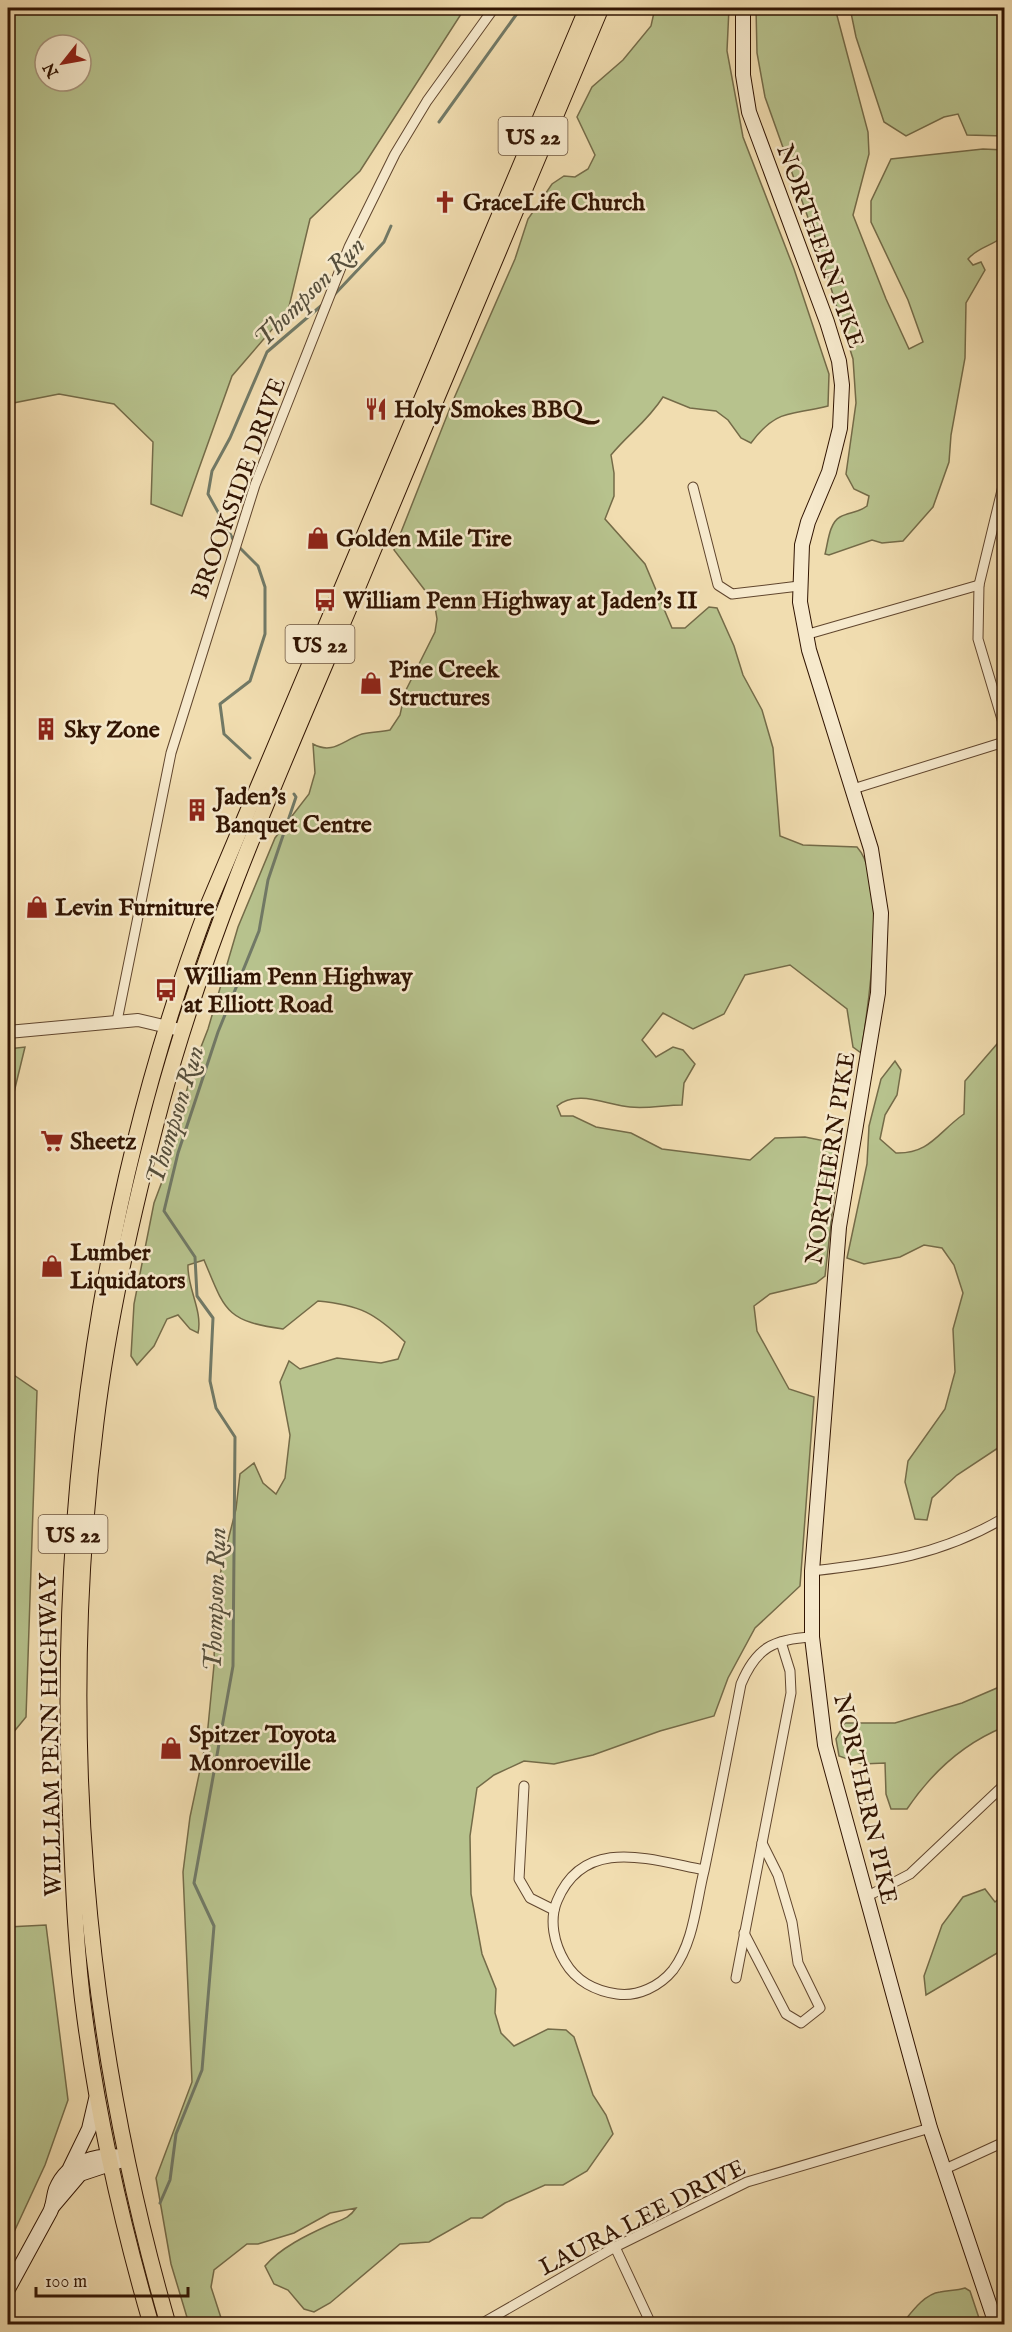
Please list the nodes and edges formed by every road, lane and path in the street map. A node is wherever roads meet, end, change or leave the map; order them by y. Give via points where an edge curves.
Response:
1 (494, 8) edge
2 (587, 8) edge
3 (601, 8) edge
4 (743, 8) edge
5 (1005, 482) edge
6 (693, 487) dead end
7 (979, 585) junction
8 (799, 586) junction
9 (805, 635) junction
10 (1005, 726) edge
11 (1005, 742) edge
12 (853, 789) junction
13 (117, 1021) junction
14 (167, 1026) junction
15 (183, 1031) junction
16 (8, 1032) edge
17 (1005, 1518) edge
18 (812, 1571) junction
19 (812, 1637) junction
20 (781, 1642) junction
21 (1005, 1785) edge
22 (524, 1786) dead end
23 (762, 1843) junction
24 (704, 1870) junction
25 (866, 1897) junction
26 (554, 1910) junction
27 (744, 1933) junction
28 (736, 1978) dead end
29 (97, 2094) junction
30 (930, 2128) junction
31 (1005, 2142) edge
32 (126, 2157) junction
33 (110, 2160) junction
34 (943, 2170) junction
35 (68, 2171) junction
36 (52, 2207) junction
37 (615, 2247) junction
38 (8, 2289) edge
39 (481, 2324) edge
40 (151, 2325) edge
41 (168, 2325) edge
42 (651, 2325) edge
43 (996, 2325) edge

1 - 13 street, BROOKSIDE DRIVE via 409,128 350,247 255,485 171,753
2 - 14 highway, WILLIAM PENN HIGHWAY / US 22 via 232,848 190,953
3 - 15 highway, WILLIAM PENN HIGHWAY / US 22 via 245,854
4 - 8 main road, NORTHERN PIKE via 743,75 749,112 827,322 842,385 840,428 802,545
5 - 7 street
6 - 8 street via 718,585 732,594
7 - 9 street
7 - 10 street via 978,639
8 - 9 main road, NORTHERN PIKE
9 - 12 main road, NORTHERN PIKE
11 - 12 street
12 - 18 main road, NORTHERN PIKE via 877,874 881,965 839,1227
13 - 14 street via 145,1020
13 - 16 street
14 - 15 street
14 - 29 highway, WILLIAM PENN HIGHWAY / US 22 via 110,1250 84,1417 72,1536 67,1689 73,1895
15 - 32 highway, WILLIAM PENN HIGHWAY / US 22 via 146,1162 110,1330 96,1419 82,1581 80,1742 87,1897 106,2048
17 - 18 street via 926,1554
18 - 19 main road, NORTHERN PIKE
19 - 20 street
19 - 25 main road, NORTHERN PIKE via 825,1745
20 - 23 street via 790,1671 790,1693
20 - 24 street via 757,1654 741,1684
21 - 25 street via 910,1874
22 - 26 street via 519,1879 530,1898
23 - 27 street
23 - 27 street via 778,1875 792,1922 798,1963 820,2008 801,2023 786,2014
24 - 26 street via 636,1857 609,1857 574,1874 565,1884
24 - 26 street via 683,1953 662,1981 637,1993 603,1992 574,1974 553,1931
25 - 30 main road, NORTHERN PIKE
27 - 28 street
29 - 33 highway, WILLIAM PENN HIGHWAY / US 22
29 - 35 main road via 87,2136
30 - 34 main road, NORTHERN PIKE
30 - 37 street, LAURA LEE DRIVE via 747,2182
31 - 34 street
32 - 33 main road
32 - 41 highway, WILLIAM PENN HIGHWAY / US 22
33 - 35 main road via 80,2162
33 - 36 main road via 80,2174
33 - 40 highway, WILLIAM PENN HIGHWAY / US 22
34 - 43 main road, NORTHERN PIKE
35 - 36 main road via 56,2190
36 - 38 main road
37 - 39 street, LAURA LEE DRIVE
37 - 42 street

